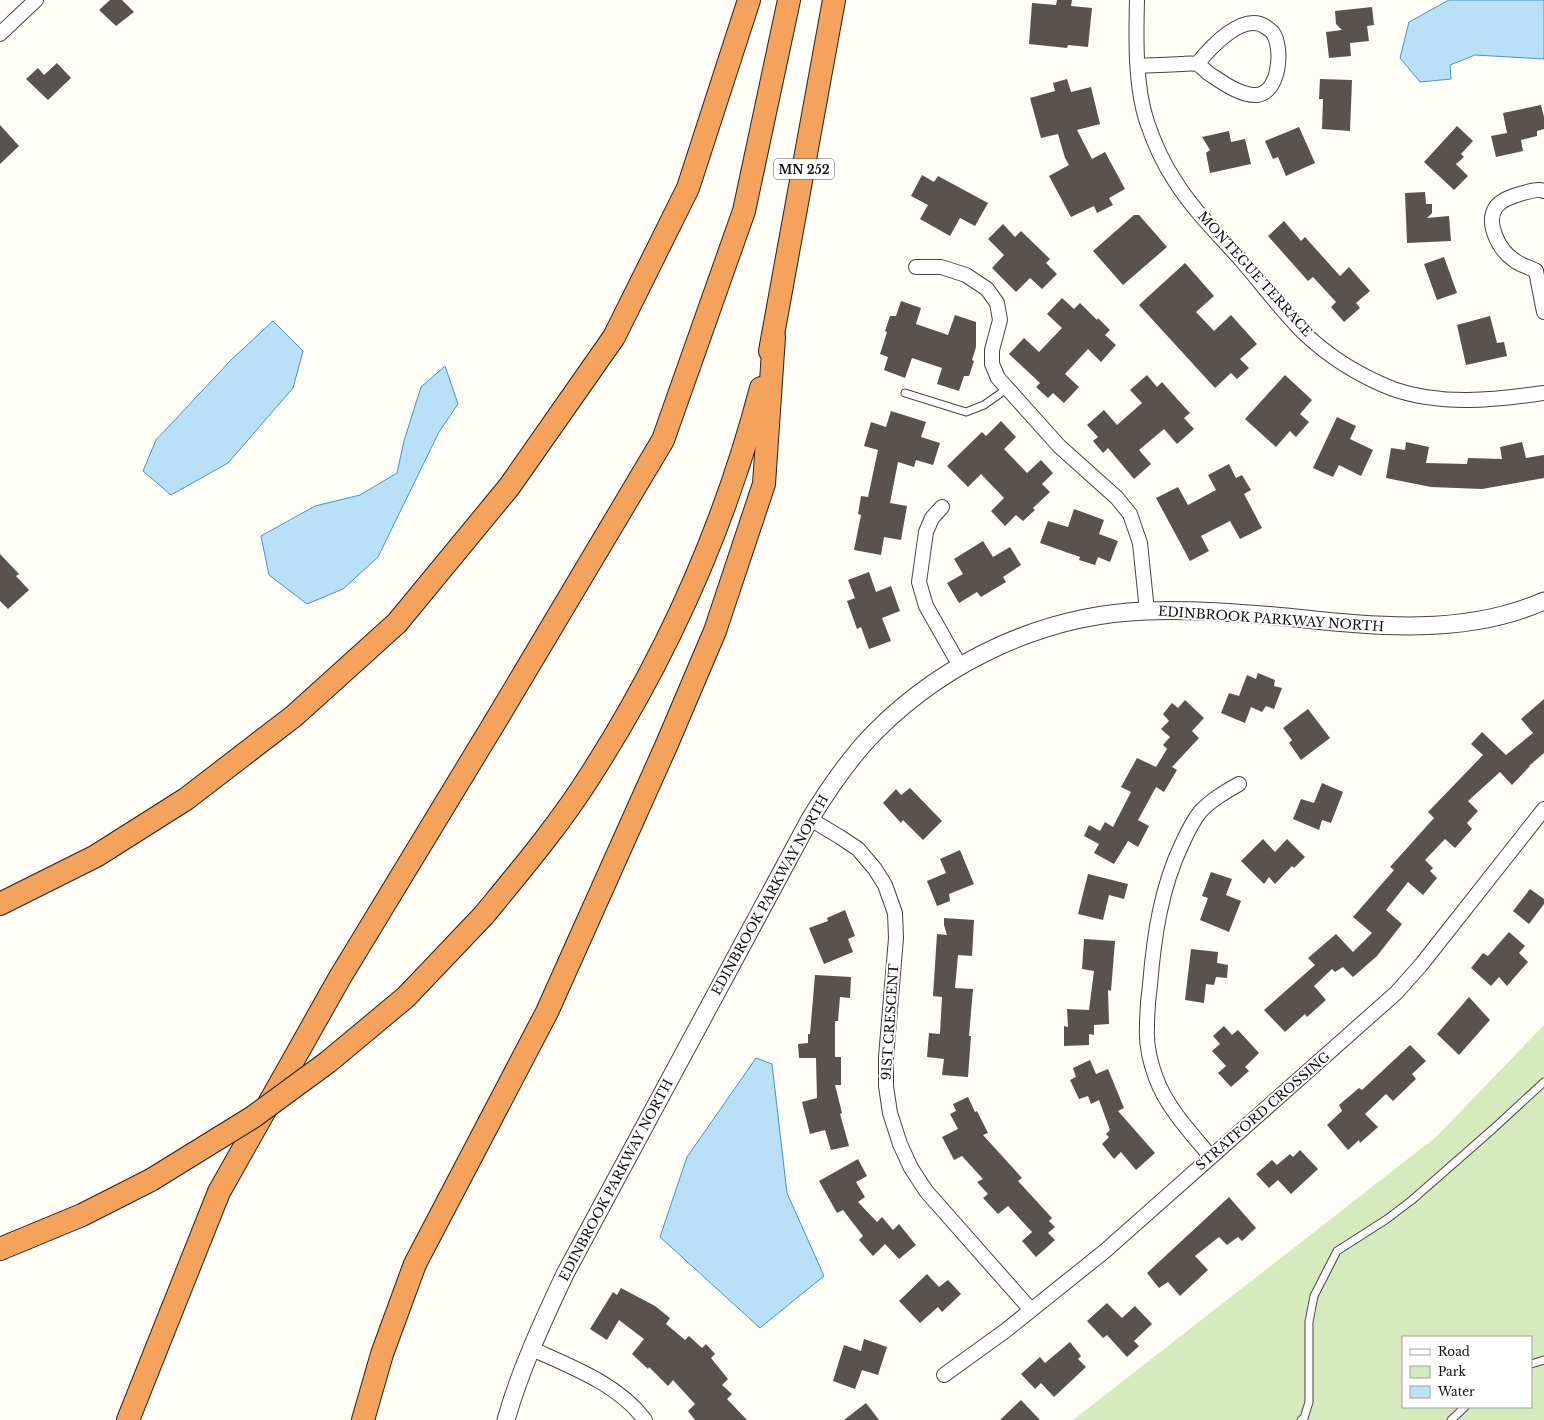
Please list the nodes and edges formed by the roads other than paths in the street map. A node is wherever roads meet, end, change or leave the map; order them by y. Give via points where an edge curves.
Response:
1 (36, 0) edge
2 (749, 0) edge
3 (790, 0) edge
4 (834, 0) edge
5 (1137, 0) edge
6 (0, 34) edge
7 (1197, 64) junction
8 (1138, 66) junction
9 (1544, 191) edge
10 (916, 267) dead end
11 (1540, 268) edge
12 (1544, 312) edge
13 (774, 337) junction
14 (1008, 388) junction
15 (1544, 393) edge
16 (905, 394) dead end
17 (942, 507) dead end
18 (1544, 601) edge
19 (1147, 611) junction
20 (960, 666) junction
21 (1239, 784) dead end
22 (1544, 809) edge
23 (810, 819) junction
24 (0, 904) edge
25 (1544, 1082) edge
26 (1211, 1157) junction
27 (0, 1249) edge
28 (1031, 1310) junction
29 (532, 1349) junction
30 (1544, 1360) edge
31 (1532, 1364) edge
32 (944, 1375) dead end
33 (1464, 1408) edge
34 (128, 1420) edge
35 (363, 1420) edge
36 (506, 1420) edge
37 (646, 1420) edge
38 (1302, 1420) edge
39 (1451, 1420) edge

1 - 6 street
2 - 24 highway via 688,188 614,337 509,487 402,616 294,716 186,799 96,856
3 - 34 highway via 744,211 663,440 339,980 219,1192
4 - 13 highway, MN 252
5 - 8 street, MONTEGUE TERRACE
7 - 7 street via 1231,30 1246,24 1261,24 1273,32 1278,50 1278,67 1267,92 1257,95 1243,93 1220,81
7 - 8 street
8 - 15 street, MONTEGUE TERRACE via 1139,87 1146,120 1158,152 1175,181 1304,332 1332,356 1361,375 1394,389 1428,398 1464,401
9 - 11 street via 1524,192 1512,196 1497,205 1492,215 1499,245 1514,260
10 - 14 street via 941,268 966,275 987,289 997,303 1000,320 992,350 992,364 998,378
11 - 12 street
13 - 27 highway, bridge via 750,430 722,514 682,610 640,695 590,777 534,854 484,915 406,997 328,1062 253,1117 151,1180 82,1215
13 - 35 highway via 764,484 714,631 667,744 547,1012 415,1264 382,1354
14 - 16 lane via 984,406 966,412
14 - 19 street via 1059,446 1117,498 1130,514 1140,543
17 - 20 street via 932,518 926,532 918,582 926,606
18 - 19 street, EDINBROOK PARKWAY NORTH via 1498,616 1456,624 1399,627 1207,612
19 - 20 street, EDINBROOK PARKWAY NORTH via 1106,615 1062,624 997,647
20 - 23 street, EDINBROOK PARKWAY NORTH via 906,704 876,731 847,764
21 - 26 street via 1216,797 1200,812 1176,855 1158,916 1146,1028 1156,1078 1167,1101
22 - 26 street, STRATFORD CROSSING via 1396,993
23 - 28 street, 91ST CRESCENT via 858,849 885,885 895,913 896,938 886,1086 890,1113 900,1144 926,1191
23 - 29 street, EDINBROOK PARKWAY NORTH via 591,1223
25 - 38 lane via 1412,1200 1337,1252 1314,1296 1309,1322 1309,1402
26 - 28 street, STRATFORD CROSSING via 1104,1251
28 - 32 street, STRATFORD CROSSING
29 - 36 street, EDINBROOK PARKWAY NORTH
29 - 37 street via 609,1386
30 - 31 lane
33 - 39 lane

